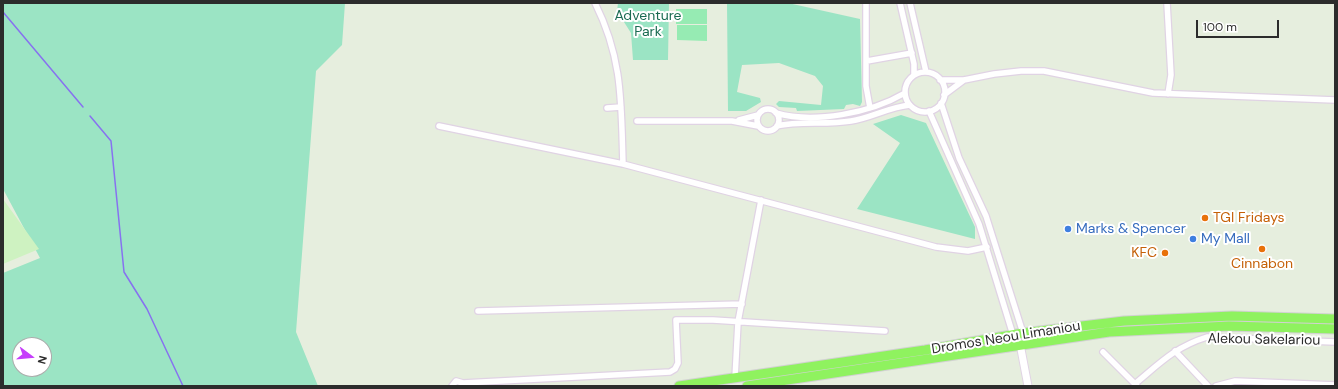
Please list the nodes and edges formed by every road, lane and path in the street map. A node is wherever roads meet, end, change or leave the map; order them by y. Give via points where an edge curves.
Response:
1 (595, 3) edge
2 (866, 3) edge
3 (900, 3) edge
4 (910, 3) edge
5 (1167, 3) edge
6 (912, 54) junction
7 (867, 61) junction
8 (926, 72) junction
9 (914, 75) junction
10 (940, 80) junction
11 (964, 80) junction
12 (905, 93) junction
13 (1168, 94) junction
14 (944, 95) junction
15 (1335, 100) edge
16 (941, 103) junction
17 (910, 105) junction
18 (621, 107) junction
19 (607, 108) dead end
20 (870, 108) junction
21 (929, 111) junction
22 (776, 112) junction
23 (758, 115) junction
24 (636, 120) dead end
25 (732, 120) junction
26 (439, 126) dead end
27 (758, 126) junction
28 (777, 126) junction
29 (623, 164) junction
30 (761, 200) junction
31 (987, 247) junction
32 (742, 304) junction
33 (478, 311) dead end
34 (1335, 319) edge
35 (738, 322) junction
36 (1335, 329) edge
37 (885, 331) dead end
38 (1018, 334) junction
39 (1335, 342) edge
40 (1020, 344) junction
41 (1175, 350) junction
42 (1103, 352) dead end
43 (735, 378) junction
44 (454, 384) edge
45 (465, 384) edge
46 (1137, 385) edge
47 (1326, 385) edge
48 (1335, 385) edge
49 (679, 386) edge
50 (747, 386) edge
51 (1028, 386) edge
52 (1208, 386) edge
53 (1216, 386) edge

1 - 18 street via 616,57
2 - 7 street
3 - 6 street
4 - 8 street
5 - 13 street via 1171,75
6 - 7 street
6 - 9 street
7 - 20 street via 866,86
8 - 9 street
8 - 10 street via 934,74
9 - 12 street via 908,81
10 - 11 street
10 - 14 street via 944,87
11 - 13 street via 1000,73 1044,71
11 - 14 street
12 - 17 street
12 - 20 street
13 - 15 street
14 - 16 street
16 - 21 street
16 - 38 street via 959,158 986,216
17 - 21 street via 920,111
17 - 28 street via 899,106 853,121
18 - 19 street
18 - 29 street
20 - 22 street via 823,116 787,116
21 - 31 street via 972,205
22 - 23 street via 766,109
22 - 28 street via 779,118
23 - 25 street
23 - 27 street
24 - 25 street
25 - 27 street
26 - 29 street
27 - 28 street via 768,132
29 - 30 street
30 - 31 street via 936,247 968,251
30 - 32 street
31 - 38 street
32 - 33 street
32 - 35 street
34 - 38 main road, Dromos Neou Limaniou via 1199,317 1124,321
35 - 37 street
35 - 43 street
35 - 45 street via 676,320 678,363 670,372
36 - 40 main road, Dromos Neou Limaniou via 1267,326 1191,327 1108,332
38 - 40 street
38 - 43 main road, Dromos Neou Limaniou
39 - 41 street, Alekou Sakelariou via 1207,337
40 - 50 main road, Dromos Neou Limaniou
40 - 51 street
41 - 46 street, Alekou Sakelariou
41 - 52 street
42 - 46 street
43 - 49 main road, Dromos Neou Limaniou
44 - 45 street
47 - 48 street
47 - 53 street via 1236,381

